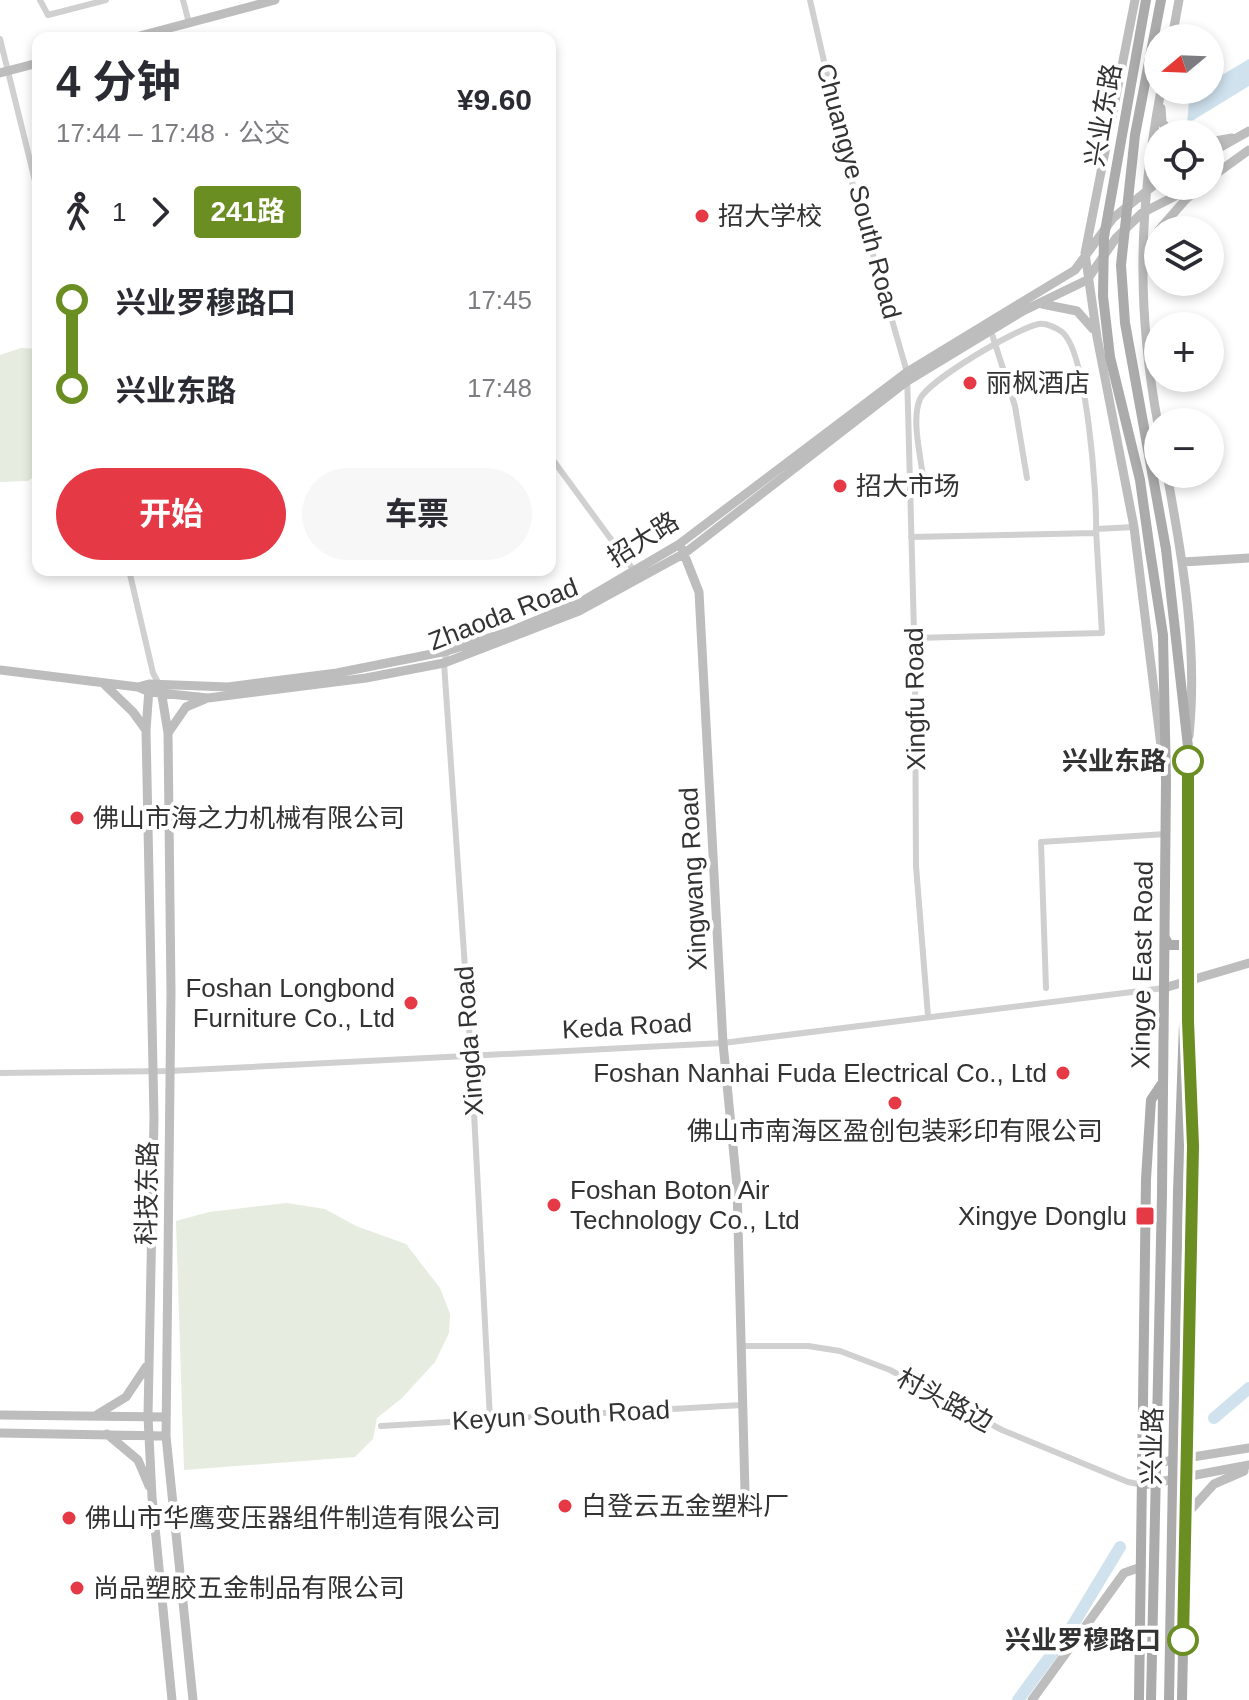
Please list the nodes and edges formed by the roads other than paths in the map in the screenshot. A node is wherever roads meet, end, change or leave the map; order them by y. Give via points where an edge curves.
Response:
1 (40, 0) edge
2 (106, 0) edge
3 (183, 0) edge
4 (275, 0) edge
5 (810, 0) edge
6 (1135, 0) edge
7 (1146, 0) edge
8 (1161, 0) edge
9 (1179, 0) edge
10 (189, 23) junction
11 (1175, 24) edge
12 (155, 32) edge
13 (0, 39) edge
14 (32, 65) edge
15 (4, 72) edge
16 (1249, 131) edge
17 (1239, 137) junction
18 (1224, 140) edge
19 (1224, 145) edge
20 (1249, 150) edge
21 (1224, 163) edge
22 (1229, 165) junction
23 (1224, 169) edge
24 (32, 172) edge
25 (1144, 190) joint
26 (1168, 200) edge
27 (1185, 200) edge
28 (1142, 213) junction
29 (1172, 216) edge
30 (1085, 253) junction
31 (1144, 266) edge
32 (1141, 273) junction
33 (1089, 277) junction
34 (1023, 311) junction
35 (989, 326) junction
36 (1097, 337) junction
37 (996, 345) junction
38 (907, 377) junction
39 (1156, 408) edge
40 (556, 464) edge
41 (923, 478) dead end
42 (1027, 478) dead end
43 (1170, 488) edge
44 (1134, 527) junction
45 (1096, 531) junction
46 (911, 537) junction
47 (682, 549) junction
48 (1249, 558) edge
49 (1183, 562) junction
50 (635, 572) junction
51 (130, 576) edge
52 (915, 638) junction
53 (447, 651) junction
54 (444, 663) junction
55 (0, 670) edge
56 (153, 673) junction
57 (103, 683) junction
58 (146, 688) junction
59 (161, 690) junction
60 (208, 698) junction
61 (146, 730) junction
62 (168, 733) junction
63 (1188, 747) junction
64 (1166, 781) junction
65 (1166, 834) junction
66 (1191, 935) junction
67 (1165, 938) junction
68 (1249, 963) edge
69 (1189, 982) junction
70 (1046, 988) dead end
71 (1164, 988) junction
72 (928, 1016) junction
73 (1188, 1021) junction
74 (723, 1043) junction
75 (471, 1055) junction
76 (153, 1071) junction
77 (170, 1071) junction
78 (0, 1073) edge
79 (1162, 1083) junction
80 (740, 1346) junction
81 (148, 1364) junction
82 (742, 1405) junction
83 (0, 1415) edge
84 (95, 1416) junction
85 (148, 1416) junction
86 (166, 1417) junction
87 (490, 1419) junction
88 (381, 1426) dead end
89 (0, 1433) edge
90 (107, 1434) junction
91 (149, 1436) junction
92 (166, 1436) junction
93 (1249, 1448) edge
94 (1186, 1459) junction
95 (1143, 1465) junction
96 (1249, 1467) edge
97 (1185, 1477) junction
98 (1143, 1485) junction
99 (745, 1492) dead end
100 (152, 1497) junction
101 (1185, 1516) junction
102 (1141, 1567) junction
103 (172, 1700) edge
104 (193, 1700) edge
105 (1032, 1700) edge
106 (1139, 1700) edge
107 (1151, 1700) edge
108 (1169, 1700) edge
109 (1182, 1700) edge

1 - 2 street via 48,15
3 - 10 street
4 - 10 main road
5 - 38 street, Chuangye South Road via 850,175
6 - 30 main road
7 - 64 main road, Xingye East Road, bridge via 1104,237 1103,296 1110,357 1140,480 1163,635
8 - 63 main road, bridge via 1135,135 1121,265 1125,323 1166,549
9 - 11 main road
10 - 12 main road
13 - 15 street
14 - 15 main road
15 - 24 street
16 - 17 main road
17 - 18 main road
17 - 19 main road
20 - 22 main road
21 - 22 main road
22 - 23 main road
25 - 28 main road, 兴业东路
25 - 30 main road
26 - 28 main road
27 - 29 main road
28 - 32 main road, 兴业东路
28 - 33 main road via 1116,238
30 - 33 main road
30 - 35 main road via 1075,270
31 - 32 main road
32 - 39 main road, 兴业东路
33 - 34 main road, Zhaoda Road
33 - 36 main road
34 - 35 main road, Zhaoda Road
34 - 36 main road via 1042,304 1077,311
35 - 37 street
35 - 38 main road, Zhaoda Road
36 - 44 main road
37 - 41 street via 935,382 921,397 917,410
37 - 42 street via 1015,406
37 - 45 street via 1039,324 1064,333 1070,341 1094,462
38 - 46 street, Xingfu Road
38 - 47 main road, Zhaoda Road
40 - 50 street
43 - 49 main road
44 - 45 street
44 - 64 main road
45 - 46 street
45 - 52 street via 1102,633
46 - 52 street, Xingfu Road
47 - 50 main road, 招大路
47 - 54 main road, Zhaoda Road via 579,611
47 - 74 main road, Xingwang Road via 699,592
48 - 49 main road
49 - 63 main road via 1194,686
50 - 53 main road, 招大路 via 581,602
51 - 56 street
52 - 72 street, Xingfu Road via 916,866
53 - 54 street, Xingda Road
53 - 59 main road, 招大路 via 337,673
54 - 60 main road, Zhaoda Road
54 - 75 street, Xingda Road
55 - 57 main road, Zhaoda Road
56 - 58 street
56 - 59 street
57 - 58 main road, Zhaoda Road
57 - 61 main road
58 - 59 main road, Zhaoda Road
58 - 61 main road
59 - 60 main road, Zhaoda Road
59 - 62 main road, 科技东路
60 - 62 main road via 186,707
61 - 76 main road
62 - 77 main road, 科技东路
63 - 66 main road
64 - 65 main road, Xingye East Road
65 - 67 main road, Xingye East Road
65 - 70 street via 1041,842
66 - 67 main road via 1181,945 1169,945
66 - 69 main road
67 - 71 main road, Xingye East Road
68 - 69 main road, Keda Road
69 - 71 main road, Keda Road
69 - 73 main road
71 - 72 street, Keda Road
71 - 79 main road, Xingye East Road
72 - 74 street, Keda Road
73 - 94 main road via 1193,1146
73 - 108 main road, 兴业路, bridge via 1181,1025
74 - 75 street, Keda Road
74 - 80 main road, Xingwang Road via 737,1187
75 - 77 street, Keda Road
75 - 87 street, Xingda Road
76 - 77 street, Keda Road
76 - 78 street, Keda Road
76 - 81 main road
77 - 86 main road, 科技东路
79 - 95 main road via 1151,1100 1146,1179
79 - 107 main road, Xingye East Road, bridge
80 - 82 main road, Xingwang Road
80 - 98 street, 村头路边 via 840,1351 890,1370 1002,1430
81 - 84 main road via 126,1397
81 - 85 main road
82 - 87 street, Keyun South Road
82 - 99 main road, Xingwang Road
83 - 84 main road
84 - 85 main road
85 - 86 main road
85 - 91 main road
86 - 92 main road, 科技东路
87 - 88 street, Keyun South Road
89 - 90 main road
90 - 91 main road
90 - 100 main road via 138,1460
91 - 92 main road
91 - 100 main road
92 - 104 main road, 科技东路
93 - 94 main road
94 - 95 main road
94 - 97 main road
95 - 98 main road
96 - 97 main road
96 - 101 main road via 1214,1484
97 - 98 main road
97 - 101 main road
98 - 102 main road
100 - 103 main road
101 - 109 main road
102 - 105 main road via 1124,1573
102 - 106 main road

